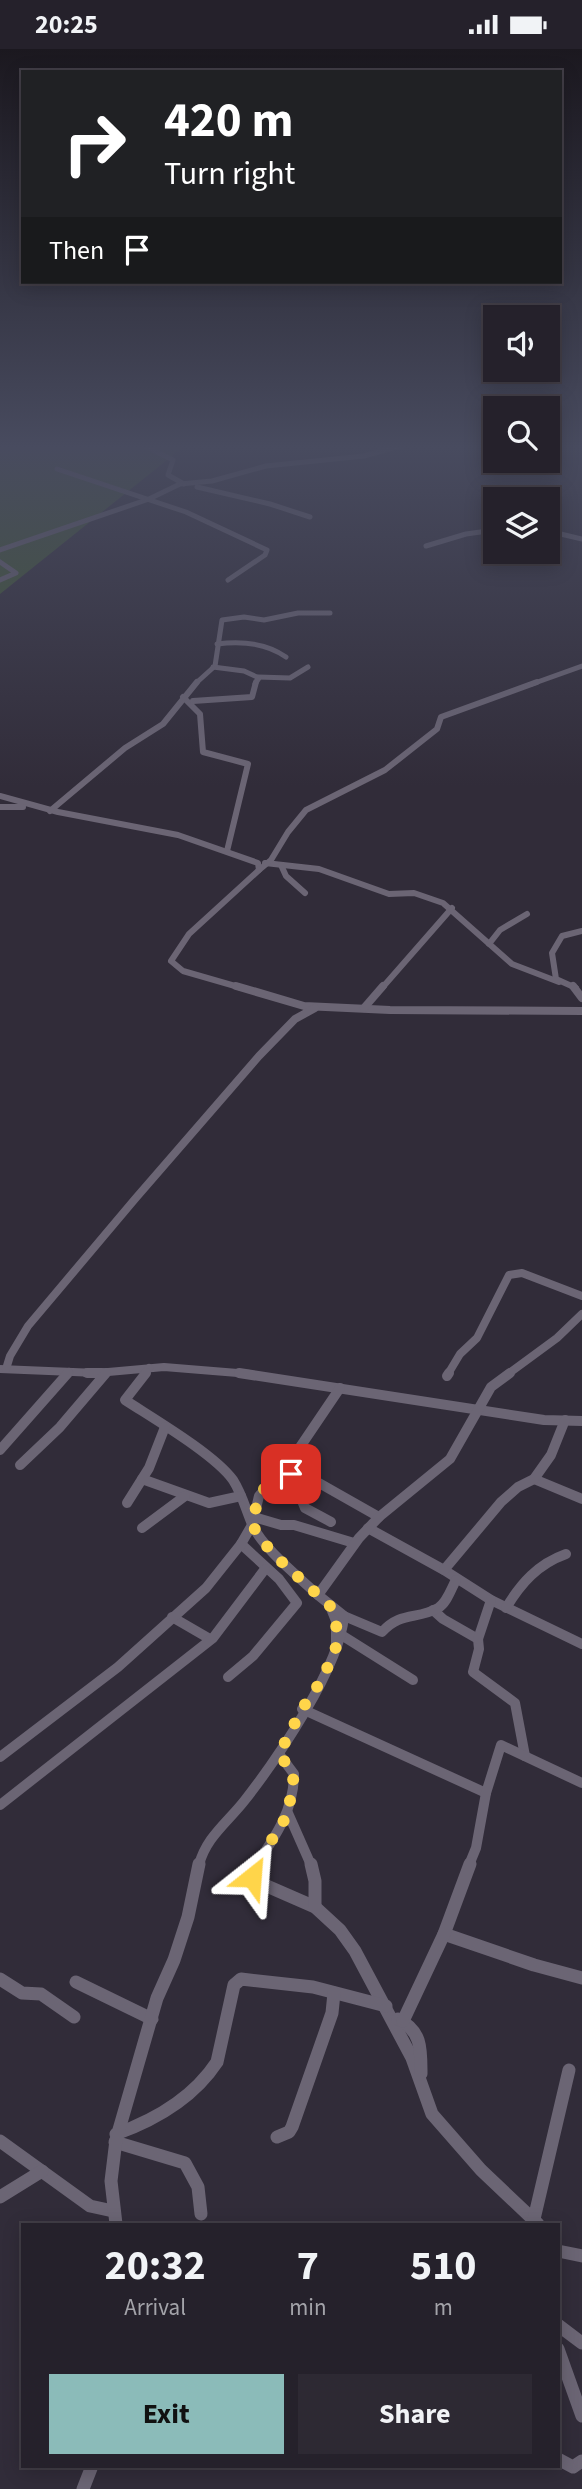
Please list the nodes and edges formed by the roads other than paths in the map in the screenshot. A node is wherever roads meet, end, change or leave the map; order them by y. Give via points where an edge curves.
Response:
1 (261, 558) edge
2 (0, 562) edge
3 (0, 580) edge
4 (229, 580) dead end
5 (330, 613) dead end
6 (217, 644) junction
7 (286, 657) dead end
8 (582, 666) edge
9 (213, 667) junction
10 (308, 667) dead end
11 (258, 677) junction
12 (183, 697) junction
13 (193, 701) junction
14 (0, 796) edge
15 (0, 807) edge
16 (35, 807) junction
17 (50, 811) junction
18 (227, 851) junction
19 (253, 860) junction
20 (268, 864) junction
21 (281, 865) junction
22 (259, 870) junction
23 (305, 893) dead end
24 (452, 908) junction
25 (527, 914) dead end
26 (582, 931) edge
27 (489, 944) junction
28 (559, 982) junction
29 (582, 997) edge
30 (320, 1006) junction
31 (364, 1008) junction
32 (582, 1011) edge
33 (582, 1296) edge
34 (582, 1314) edge
35 (149, 1368) junction
36 (3, 1369) edge
37 (69, 1372) junction
38 (106, 1373) junction
39 (447, 1376) dead end
40 (340, 1388) junction
41 (475, 1410) junction
42 (565, 1420) junction
43 (582, 1421) edge
44 (165, 1427) junction
45 (0, 1450) edge
46 (20, 1465) dead end
47 (285, 1472) junction
48 (142, 1479) junction
49 (534, 1479) junction
50 (185, 1496) junction
51 (241, 1496) junction
52 (582, 1499) edge
53 (127, 1503) dead end
54 (379, 1517) junction
55 (253, 1521) junction
56 (331, 1522) dead end
57 (142, 1528) dead end
58 (368, 1528) junction
59 (354, 1543) junction
60 (241, 1544) junction
61 (566, 1554) dead end
62 (265, 1569) junction
63 (444, 1570) junction
64 (456, 1580) junction
65 (317, 1595) junction
66 (491, 1600) junction
67 (330, 1606) junction
68 (506, 1608) junction
69 (433, 1610) junction
70 (344, 1616) junction
71 (172, 1617) junction
72 (210, 1639) junction
73 (478, 1639) junction
74 (339, 1641) junction
75 (582, 1644) edge
76 (229, 1677) dead end
77 (414, 1680) dead end
78 (302, 1709) junction
79 (279, 1754) junction
80 (525, 1756) junction
81 (0, 1757) edge
82 (582, 1783) edge
83 (485, 1793) junction
84 (0, 1805) edge
85 (288, 1814) junction
86 (315, 1907) junction
87 (444, 1934) junction
88 (582, 1978) edge
89 (0, 1979) edge
90 (75, 1982) dead end
91 (334, 1993) junction
92 (393, 2015) junction
93 (74, 2017) dead end
94 (152, 2019) junction
95 (569, 2070) dead end
96 (277, 2137) dead end
97 (116, 2138) junction
98 (0, 2141) edge
99 (42, 2171) junction
100 (0, 2197) edge
101 (201, 2214) dead end
102 (115, 2218) edge
103 (536, 2222) edge
104 (560, 2251) edge
105 (582, 2256) edge
106 (560, 2326) edge
107 (582, 2343) edge
108 (560, 2355) edge
109 (582, 2416) edge
110 (560, 2460) edge
111 (582, 2461) edge
112 (91, 2468) edge
113 (83, 2489) edge

1 - 4 street
2 - 3 street via 16,573
5 - 6 street via 262,621 224,619
6 - 7 street via 268,648
6 - 9 street
8 - 20 street via 441,717 437,729 385,770 306,810
9 - 11 street
9 - 12 street
10 - 11 street via 290,678
11 - 13 street via 251,698
12 - 13 street
12 - 17 street via 163,724 125,748
13 - 18 street via 203,724 203,752 248,764
14 - 16 street
15 - 16 street
16 - 17 street
17 - 18 street via 176,834
18 - 19 street
19 - 20 street
19 - 22 street
20 - 21 street
20 - 22 street
21 - 23 street
21 - 24 street via 322,870 391,895 414,893
22 - 30 street via 230,900 195,925 172,964 189,974 262,995
24 - 27 street
24 - 31 street
25 - 27 street via 500,930
26 - 28 street via 562,936 553,948 554,976
27 - 28 street via 523,970
28 - 29 street via 575,987
30 - 31 street
30 - 36 street via 295,1019 254,1061 33,1320
31 - 32 street
33 - 39 street via 522,1273 509,1275 477,1338 457,1357
34 - 41 street via 498,1380
35 - 38 street
35 - 40 street via 229,1371
35 - 44 street via 125,1400
36 - 37 street
37 - 38 street
37 - 45 street
38 - 46 street
40 - 41 street
40 - 47 street
41 - 42 street
41 - 54 street via 446,1463
42 - 43 street
42 - 49 street via 551,1455
44 - 48 street
44 - 51 street via 228,1475
47 - 54 street via 331,1487
47 - 55 street via 256,1502
47 - 56 street via 303,1508
48 - 50 street
48 - 53 street
49 - 52 street
49 - 63 street via 501,1501
50 - 51 street via 215,1503
50 - 57 street
51 - 55 street
54 - 58 street
55 - 59 street via 294,1525
55 - 60 street
55 - 65 street via 271,1552
58 - 59 street
58 - 63 street
59 - 65 street
60 - 62 street
60 - 71 street via 206,1588
61 - 68 street via 544,1562
62 - 72 street
62 - 76 street via 283,1582 297,1604 253,1657
63 - 64 street
64 - 66 street
64 - 69 street via 444,1602
65 - 67 street
66 - 68 street
66 - 73 street
67 - 70 street
67 - 74 street
68 - 75 street
69 - 70 street via 406,1615 382,1632
69 - 73 street
70 - 74 street via 346,1624
71 - 72 street
71 - 81 street via 118,1667
72 - 84 street
73 - 80 street via 473,1672 514,1703
74 - 77 street
74 - 78 street
78 - 79 street
78 - 83 street
79 - 85 street via 294,1774
79 - 94 street via 204,1850 176,1955
80 - 82 street
80 - 83 street via 501,1745
83 - 87 street via 476,1848
85 - 86 street via 312,1864 318,1891
85 - 86 street via 252,1877 258,1884
86 - 92 street via 340,1930
87 - 88 street
87 - 92 street
89 - 93 street via 22,1993 41,1994
90 - 94 street
91 - 92 street
91 - 96 street via 332,2013 292,2127
91 - 97 street via 241,1979 235,1983 214,2069 165,2112
92 - 103 street via 417,2031 426,2102 440,2126
94 - 97 street
95 - 103 street
97 - 101 street via 185,2163 198,2187
97 - 102 street via 111,2190
98 - 99 street
99 - 100 street
99 - 102 street
104 - 105 street
106 - 107 street
108 - 109 street
110 - 111 street via 573,2467
112 - 113 street

